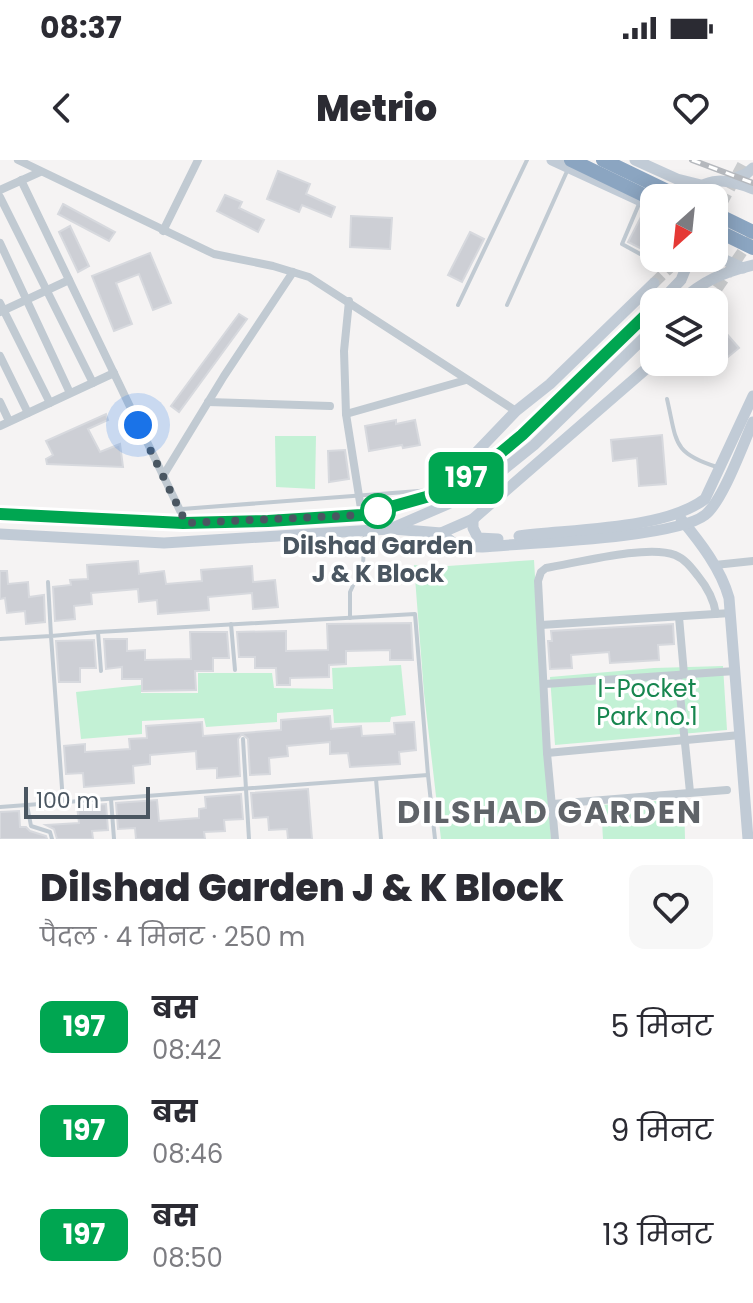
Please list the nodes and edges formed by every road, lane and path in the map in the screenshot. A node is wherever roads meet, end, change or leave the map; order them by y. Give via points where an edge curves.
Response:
1 (18, 160) edge
2 (198, 160) edge
3 (527, 160) edge
4 (552, 160) edge
5 (603, 160) edge
6 (635, 160) edge
7 (570, 164) edge
8 (753, 168) edge
9 (40, 172) junction
10 (21, 180) junction
11 (727, 181) junction
12 (653, 184) edge
13 (697, 184) edge
14 (704, 184) edge
15 (753, 189) edge
16 (0, 190) edge
17 (0, 197) edge
18 (640, 197) edge
19 (640, 212) edge
20 (728, 220) edge
21 (163, 231) junction
22 (753, 232) edge
23 (728, 236) edge
24 (0, 243) edge
25 (753, 248) edge
26 (640, 254) edge
27 (728, 260) edge
28 (748, 267) edge
29 (293, 272) junction
30 (69, 280) junction
31 (654, 283) tunnel mouth
32 (697, 288) edge
33 (46, 291) junction
34 (27, 300) junction
35 (349, 301) junction
36 (458, 305) dead end
37 (507, 305) dead end
38 (1, 309) edge
39 (640, 321) edge
40 (640, 342) edge
41 (0, 356) edge
42 (114, 373) junction
43 (640, 374) edge
44 (466, 380) junction
45 (93, 383) junction
46 (70, 393) junction
47 (753, 396) edge
48 (667, 399) dead end
49 (0, 402) edge
50 (208, 402) junction
51 (50, 403) junction
52 (330, 406) dead end
53 (516, 411) junction
54 (28, 413) junction
55 (346, 414) junction
56 (9, 421) junction
57 (753, 422) edge
58 (0, 426) edge
59 (725, 470) junction
60 (163, 476) junction
61 (440, 490) junction
62 (359, 496) junction
63 (179, 509) junction
64 (0, 514) edge
65 (362, 515) junction
66 (473, 519) junction
67 (680, 519) junction
68 (186, 523) junction
69 (212, 523) junction
70 (390, 529) junction
71 (365, 531) junction
72 (441, 533) junction
73 (0, 534) edge
74 (186, 542) junction
75 (482, 543) junction
76 (753, 561) edge
77 (715, 565) junction
78 (48, 582) dead end
79 (731, 613) junction
80 (716, 614) junction
81 (679, 617) junction
82 (350, 618) junction
83 (231, 624) junction
84 (541, 625) junction
85 (98, 632) junction
86 (51, 636) junction
87 (0, 639) edge
88 (235, 670) dead end
89 (101, 671) dead end
90 (735, 671) junction
91 (681, 674) junction
92 (545, 684) junction
93 (740, 735) junction
94 (243, 739) dead end
95 (685, 742) junction
96 (547, 753) junction
97 (428, 775) junction
98 (376, 779) junction
99 (247, 788) junction
100 (727, 790) dead end
101 (690, 792) junction
102 (111, 799) junction
103 (63, 802) junction
104 (553, 804) junction
105 (27, 805) junction
106 (0, 807) edge
107 (52, 839) edge
108 (114, 839) edge
109 (249, 839) edge
110 (381, 839) edge
111 (435, 839) edge
112 (555, 839) edge
113 (748, 839) edge

1 - 9 street
2 - 21 street
3 - 36 lane
4 - 7 main road
5 - 12 highway
6 - 13 main road
7 - 18 highway
7 - 37 lane
8 - 11 main road
9 - 10 street
9 - 21 street
10 - 16 street
10 - 30 street
11 - 14 main road
11 - 15 main road
17 - 33 street
19 - 26 lane via 622,244
20 - 22 highway
21 - 29 street via 214,254
23 - 25 highway
24 - 34 street
27 - 28 main road
28 - 32 main road
29 - 35 street
29 - 50 street
30 - 33 street
30 - 42 street
31 - 53 main road
33 - 34 street
33 - 45 street
34 - 38 street
34 - 46 street
35 - 44 street
35 - 55 street
38 - 51 street
39 - 61 main road via 522,435 475,474
40 - 70 main road via 487,483
41 - 54 street
42 - 45 street
42 - 60 street
43 - 66 main road
44 - 53 street
44 - 55 street
45 - 46 street
46 - 51 street
47 - 59 main road
48 - 59 lane via 683,453
49 - 56 street
50 - 52 street
50 - 60 street
51 - 54 street
53 - 61 main road
54 - 56 street
55 - 62 street
56 - 58 street
57 - 59 main road
59 - 67 main road via 709,512
60 - 63 street
61 - 62 lane
61 - 65 main road
62 - 63 lane
62 - 65 street
63 - 68 street
64 - 68 main road
65 - 69 main road
66 - 72 main road
66 - 75 main road
67 - 75 main road via 650,532
67 - 77 main road
68 - 69 main road
69 - 74 main road via 180,532
70 - 71 main road
70 - 72 main road
71 - 74 main road
71 - 82 lane via 363,564 350,592
72 - 75 main road via 457,546
73 - 74 main road
76 - 77 street
77 - 79 main road
78 - 86 lane
79 - 80 street
79 - 90 main road
80 - 81 street
80 - 84 street via 704,583 685,561 649,551 546,568 538,581
81 - 84 street
81 - 91 street
82 - 83 lane
82 - 97 lane via 415,614
83 - 85 lane
83 - 88 lane
84 - 92 street
85 - 86 lane
85 - 89 lane
86 - 87 lane
86 - 103 lane
90 - 91 street
90 - 93 main road
91 - 92 street
91 - 95 street
92 - 96 street
93 - 95 street
93 - 113 main road
94 - 99 lane
95 - 96 street
95 - 101 street
96 - 104 street
97 - 98 lane
97 - 111 lane
98 - 99 lane
98 - 110 lane
99 - 102 lane
99 - 109 lane
100 - 101 street
101 - 104 street
102 - 103 lane
102 - 108 lane
103 - 105 lane
104 - 112 street
105 - 106 lane
105 - 107 lane via 31,826 46,829

